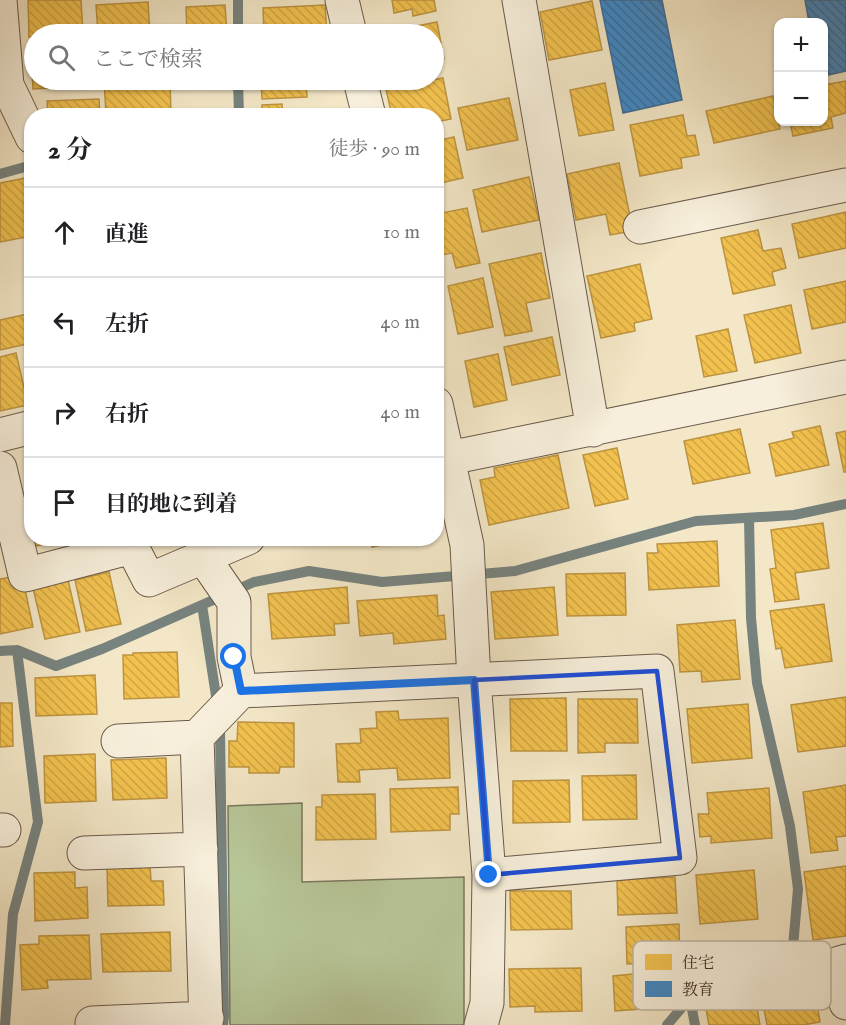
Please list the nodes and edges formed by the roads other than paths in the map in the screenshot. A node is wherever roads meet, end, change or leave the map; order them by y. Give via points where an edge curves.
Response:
1 (0, 0) edge
2 (342, 0) edge
3 (519, 0) edge
4 (348, 24) edge
5 (362, 90) edge
6 (367, 108) edge
7 (24, 120) edge
8 (846, 185) edge
9 (640, 227) dead end
10 (846, 377) edge
11 (24, 429) edge
12 (593, 430) junction
13 (0, 435) edge
14 (444, 437) edge
15 (449, 458) junction
16 (0, 468) edge
17 (122, 546) edge
18 (133, 546) edge
19 (229, 546) edge
20 (203, 557) junction
21 (474, 680) junction
22 (241, 691) junction
23 (197, 737) junction
24 (118, 741) dead end
25 (201, 849) junction
26 (84, 853) dead end
27 (489, 875) junction
28 (846, 962) edge
29 (846, 1003) edge
30 (207, 1022) edge
31 (92, 1023) dead end
32 (481, 1025) edge

1 - 7 street via 7,85
2 - 4 street
3 - 12 street
5 - 6 street
8 - 9 street
10 - 12 street
11 - 13 street
12 - 15 street
14 - 15 street
15 - 21 street via 467,545
16 - 17 street via 25,575
18 - 20 street via 149,580
19 - 20 street
20 - 22 street via 228,593
21 - 22 street
21 - 27 street
21 - 27 street via 657,671 680,858
22 - 23 street
23 - 24 street
23 - 25 street
25 - 26 street
25 - 30 street
27 - 32 street via 487,1003
28 - 29 street via 839,963
30 - 31 street

